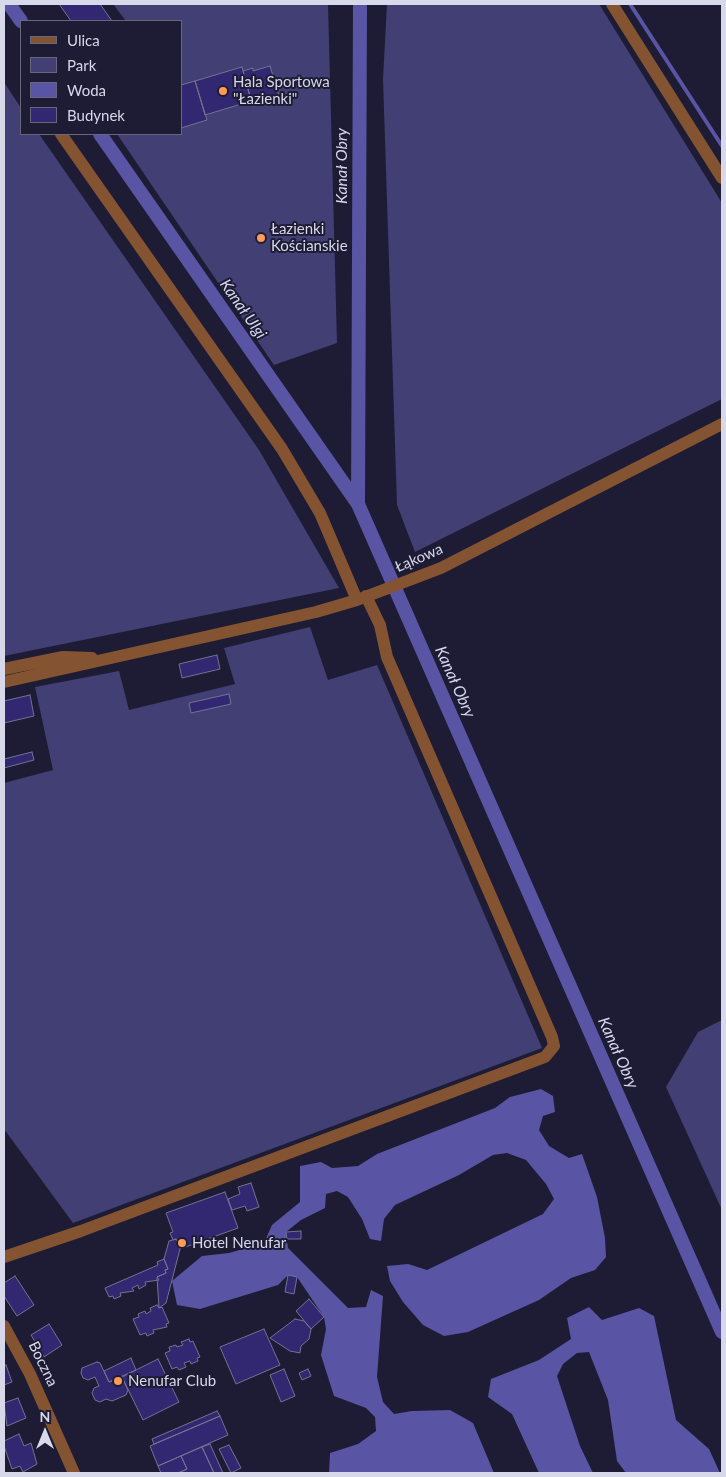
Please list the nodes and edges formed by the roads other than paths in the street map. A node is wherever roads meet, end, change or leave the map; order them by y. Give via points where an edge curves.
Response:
1 (612, 4) edge
2 (62, 135) edge
3 (722, 178) edge
4 (722, 424) edge
5 (365, 597) junction
6 (105, 658) junction
7 (4, 669) edge
8 (4, 682) edge
9 (4, 1257) edge
10 (4, 1326) edge
11 (74, 1473) edge

1 - 3 street
2 - 5 street via 282,449
4 - 5 street, Łąkowa via 441,568
5 - 6 street, Łąkowa via 316,612
5 - 9 street via 380,625 387,658 554,1046 544,1057
6 - 7 street, Łąkowa via 62,658
6 - 8 street, Łąkowa via 66,670
10 - 11 street, Boczna via 30,1374

